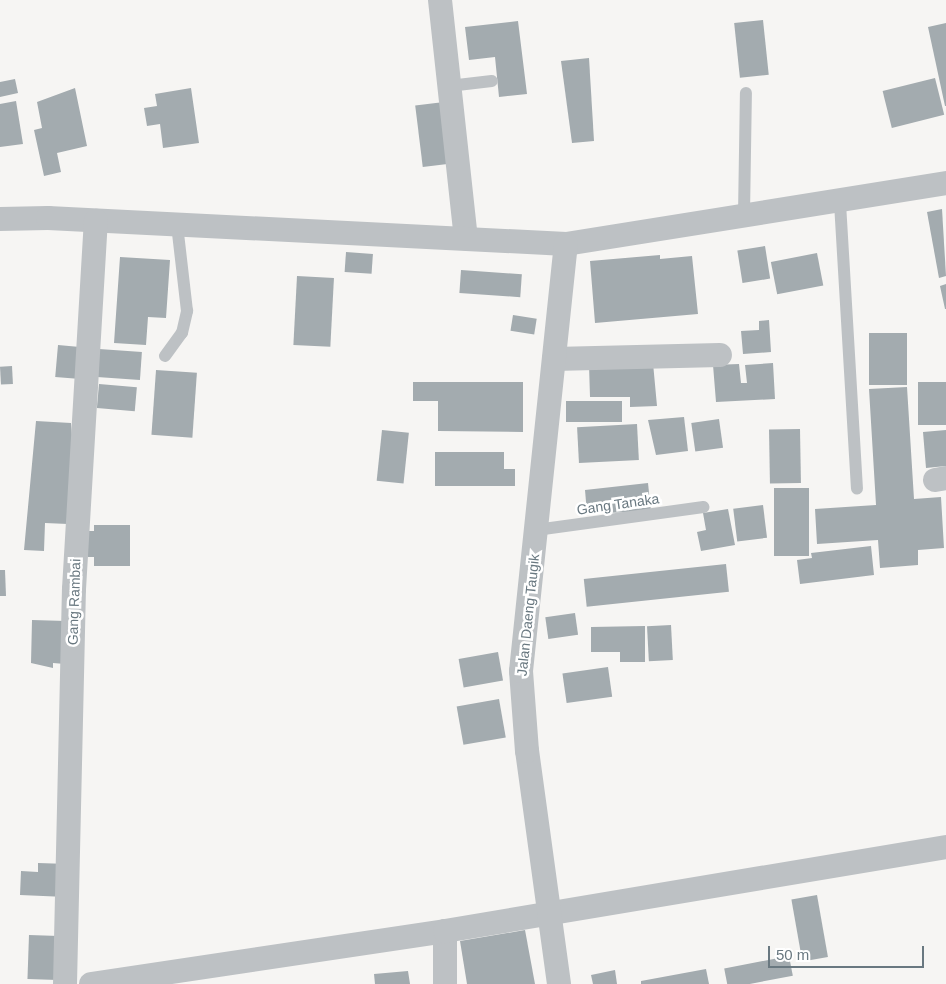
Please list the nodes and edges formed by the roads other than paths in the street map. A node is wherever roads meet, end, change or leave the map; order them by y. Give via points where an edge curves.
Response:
1 (440, 0) edge
2 (492, 81) dead end
3 (449, 86) junction
4 (746, 93) dead end
5 (946, 183) edge
6 (840, 203) junction
7 (744, 215) junction
8 (0, 219) edge
9 (96, 221) junction
10 (177, 225) junction
11 (466, 239) junction
12 (566, 244) junction
13 (720, 355) dead end
14 (165, 356) dead end
15 (554, 359) junction
16 (856, 488) dead end
17 (703, 507) dead end
18 (536, 530) junction
19 (946, 847) edge
20 (549, 914) junction
21 (445, 931) junction
22 (65, 984) edge
23 (90, 984) edge
24 (445, 984) edge
25 (559, 984) edge

1 - 3 street
2 - 3 lane
3 - 11 street
4 - 7 lane
5 - 6 street
6 - 7 street
6 - 16 lane
7 - 12 street
8 - 9 street
9 - 10 street
9 - 22 street, Gang Rambai via 74,589
10 - 11 street
10 - 14 lane via 187,311 182,333
11 - 12 street
12 - 15 street, Jalan Daeng Taugik
13 - 15 street
15 - 18 street, Jalan Daeng Taugik
17 - 18 lane, Gang Tanaka
18 - 20 street, Jalan Daeng Taugik via 521,671 522,703
19 - 20 street
20 - 21 street
20 - 25 street, Jalan Daeng Taugik
21 - 23 street
21 - 24 street

